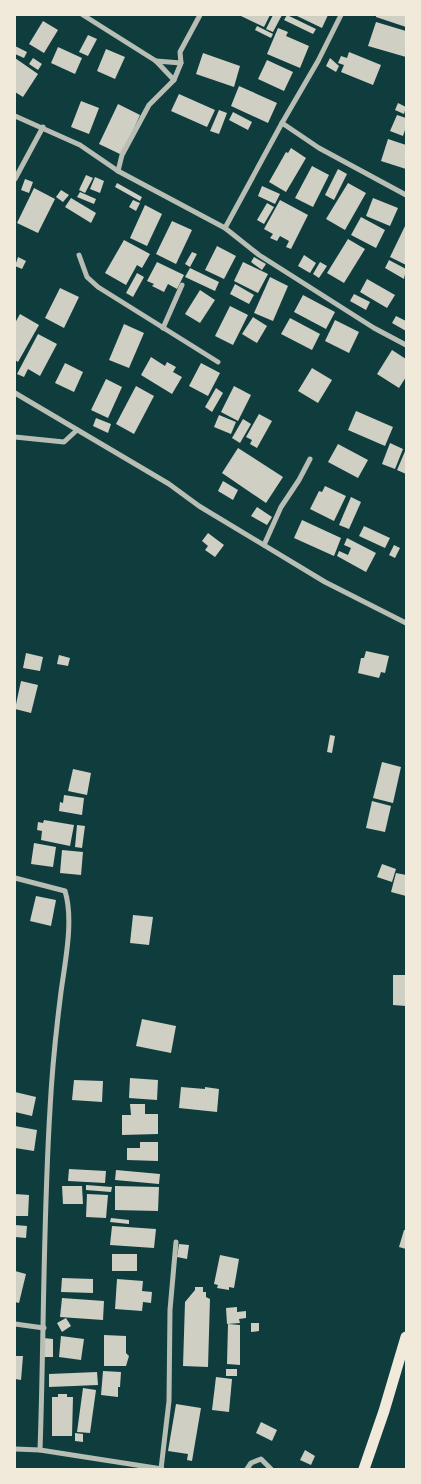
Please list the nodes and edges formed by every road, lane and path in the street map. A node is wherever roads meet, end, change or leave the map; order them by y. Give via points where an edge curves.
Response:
1 (83, 15) edge
2 (200, 15) edge
3 (341, 15) edge
4 (156, 61) junction
5 (182, 63) junction
6 (174, 80) junction
7 (15, 116) edge
8 (282, 123) junction
9 (43, 127) junction
10 (118, 171) junction
11 (15, 179) edge
12 (406, 194) edge
13 (225, 228) junction
14 (80, 255) dead end
15 (182, 285) dead end
16 (163, 328) junction
17 (406, 345) edge
18 (218, 362) dead end
19 (15, 393) edge
20 (77, 430) junction
21 (15, 437) edge
22 (310, 459) dead end
23 (264, 545) junction
24 (406, 623) edge
25 (15, 878) edge
26 (176, 1242) dead end
27 (15, 1324) edge
28 (44, 1328) junction
29 (406, 1338) edge
30 (16, 1450) edge
31 (40, 1450) junction
32 (161, 1469) edge
33 (247, 1469) edge
34 (271, 1469) edge
35 (364, 1469) edge

1 - 4 street
2 - 5 street via 180,52
3 - 8 street
4 - 5 street
4 - 6 street
5 - 6 street
6 - 10 street via 149,105 122,155
7 - 9 street
8 - 12 street via 319,148
8 - 13 street
9 - 10 street via 80,145
9 - 11 street
10 - 13 street
13 - 17 street via 259,255
14 - 16 street via 87,277 98,287
15 - 16 street
16 - 18 street
19 - 20 street
20 - 21 street via 64,442
20 - 23 street
22 - 23 street via 281,507
23 - 24 street via 325,582
25 - 28 street via 65,891 68,905 50,1109
26 - 32 street via 170,1310 169,1401
27 - 28 street
28 - 31 street
29 - 35 main road
30 - 31 street
31 - 32 street
33 - 34 street via 251,1463 261,1459

